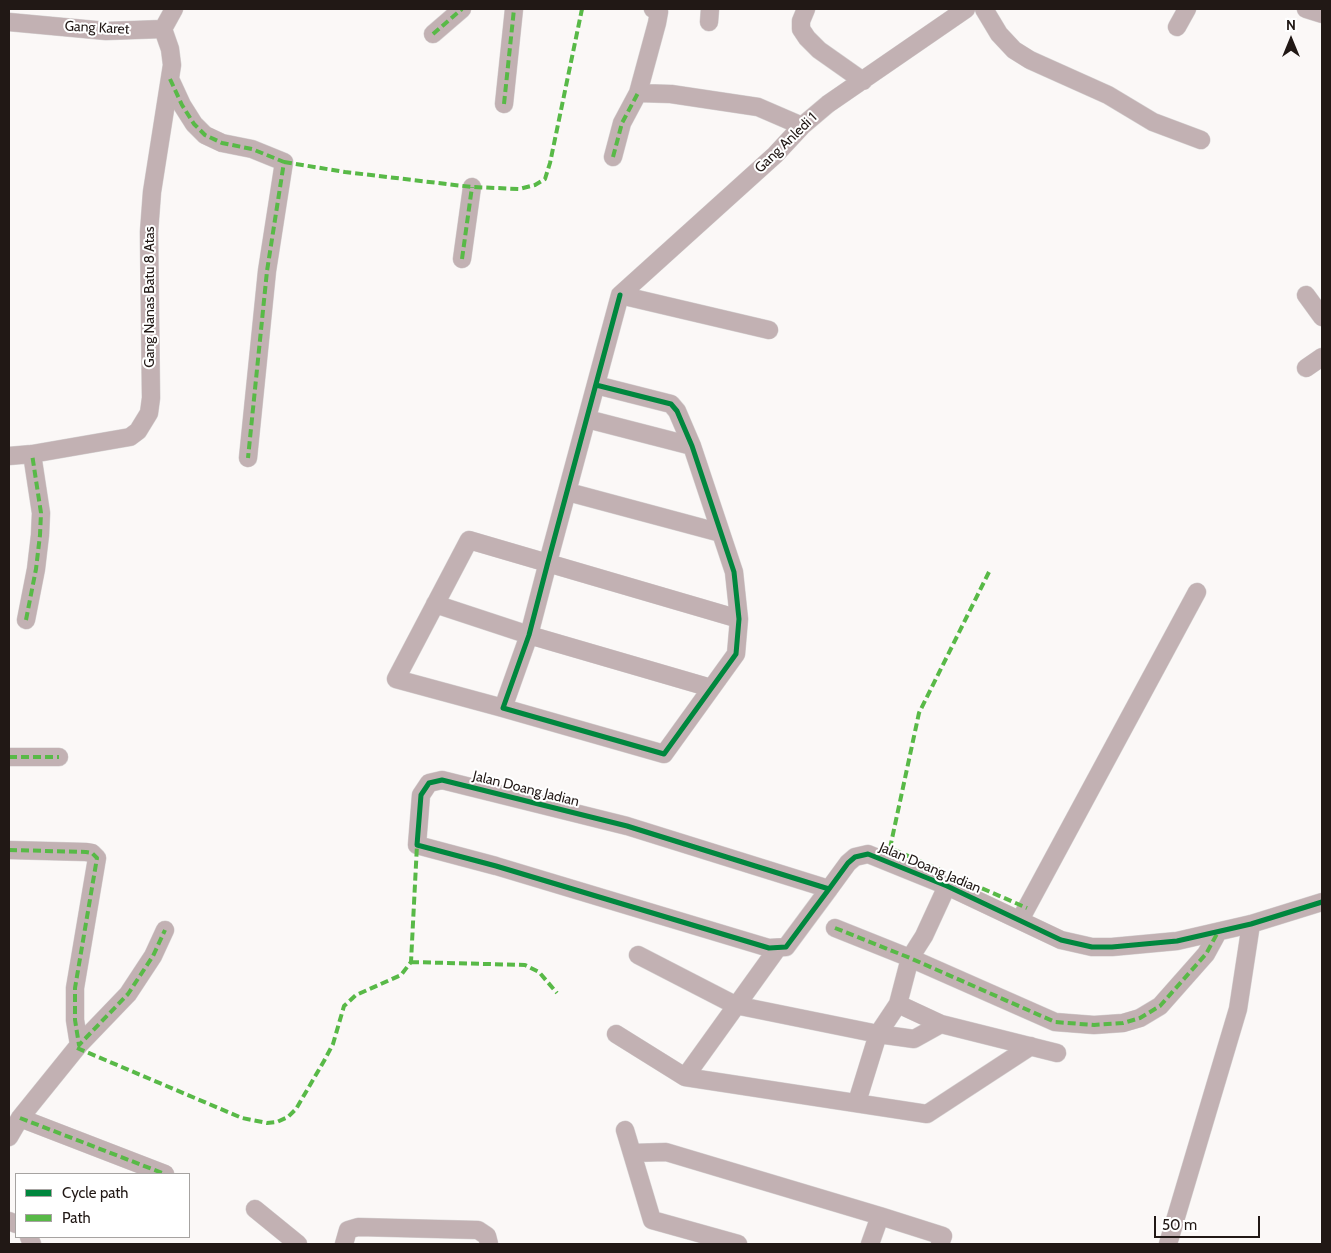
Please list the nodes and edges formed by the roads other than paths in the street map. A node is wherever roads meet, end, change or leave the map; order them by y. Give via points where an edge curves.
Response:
1 (174, 9) edge
2 (462, 9) edge
3 (514, 9) edge
4 (653, 9) edge
5 (966, 9) edge
6 (984, 9) edge
7 (1187, 9) edge
8 (1306, 9) edge
9 (803, 11) edge
10 (1322, 14) edge
11 (9, 22) edge
12 (1177, 27) dead end
13 (163, 30) junction
14 (434, 34) dead end
15 (170, 79) junction
16 (863, 80) junction
17 (638, 94) junction
18 (504, 104) dead end
19 (802, 126) junction
20 (1201, 140) dead end
21 (614, 157) dead end
22 (472, 187) dead end
23 (462, 259) dead end
24 (620, 295) junction
25 (1306, 295) dead end
26 (1322, 317) edge
27 (768, 330) dead end
28 (1322, 358) edge
29 (1306, 368) dead end
30 (596, 385) junction
31 (587, 419) junction
32 (692, 446) junction
33 (32, 454) junction
34 (9, 456) edge
35 (248, 458) dead end
36 (568, 492) junction
37 (721, 533) junction
38 (548, 562) junction
39 (1197, 592) dead end
40 (435, 604) junction
41 (739, 619) junction
42 (26, 620) dead end
43 (529, 636) junction
44 (711, 688) junction
45 (503, 708) junction
46 (9, 757) edge
47 (59, 757) dead end
48 (9, 850) edge
49 (947, 886) junction
50 (829, 889) junction
51 (1322, 902) edge
52 (1020, 920) junction
53 (1251, 924) junction
54 (835, 928) dead end
55 (165, 930) dead end
56 (1218, 932) junction
57 (777, 949) junction
58 (638, 955) dead end
59 (910, 958) junction
60 (735, 1004) junction
61 (898, 1004) junction
62 (941, 1024) junction
63 (616, 1034) dead end
64 (878, 1034) junction
65 (79, 1044) junction
66 (1031, 1046) junction
67 (1058, 1052) dead end
68 (685, 1076) junction
69 (857, 1102) junction
70 (20, 1118) junction
71 (625, 1130) dead end
72 (9, 1137) edge
73 (632, 1152) junction
74 (162, 1173) edge
75 (255, 1209) dead end
76 (880, 1216) junction
77 (415, 1236) edge
78 (298, 1244) edge
79 (344, 1244) edge
80 (489, 1244) edge
81 (734, 1244) edge
82 (870, 1244) edge
83 (940, 1244) edge
84 (1168, 1244) edge

1 - 13 street
2 - 14 street
3 - 18 street
4 - 17 street via 659,12 658,23
5 - 16 street, Gang Anledi 1
6 - 20 street via 999,34 1028,66 1108,95 1153,122
7 - 12 street
8 - 10 street
9 - 16 street via 802,28 807,38
11 - 13 street, Gang Karet via 106,31
13 - 15 street, Gang Nanas Batu 8 Atas via 170,49
15 - 33 street, Gang Nanas Batu 8 Atas via 150,223 149,413 138,432 130,437
15 - 35 street via 182,105 204,135 284,162 268,271
16 - 19 street, Gang Anledi 1
17 - 19 street via 671,94 758,107
17 - 21 street via 622,123
19 - 24 street, Gang Anledi 1 via 775,155
22 - 23 street
24 - 27 street
24 - 30 street
25 - 26 street
28 - 29 street
30 - 31 street
30 - 32 street via 671,404
31 - 32 street
31 - 36 street
32 - 37 street
33 - 34 street, Gang Nanas Batu 8 Atas
33 - 42 street via 41,513 36,569
36 - 37 street
36 - 38 street
37 - 41 street via 734,572
38 - 40 street via 469,540
38 - 41 street
38 - 43 street
39 - 52 street
40 - 43 street
40 - 45 street via 396,679
41 - 44 street via 736,654
43 - 44 street
43 - 45 street
44 - 45 street via 664,754
46 - 47 street
48 - 65 street via 86,852 97,858 76,988 75,1020
49 - 50 street, Jalan Doang Jadian via 868,854 855,857 848,863
49 - 52 street, Jalan Doang Jadian
49 - 59 street
50 - 57 street via 792,941
50 - 57 street, Jalan Doang Jadian via 627,826 442,780 429,783 421,795 417,845
51 - 53 street, Jalan Doang Jadian
52 - 56 street, Jalan Doang Jadian via 1060,940 1092,947 1177,941
53 - 56 street, Jalan Doang Jadian
53 - 84 street via 1238,1009
54 - 59 street
55 - 65 street via 153,956 128,994
56 - 59 street via 1206,954 1160,1006 1140,1018 1123,1023 1055,1022
57 - 60 street
58 - 60 street
59 - 61 street
60 - 64 street
60 - 68 street
61 - 62 street
61 - 64 street
62 - 64 street via 914,1039
62 - 66 street
63 - 68 street
64 - 69 street
65 - 70 street
66 - 67 street
66 - 69 street via 927,1114
68 - 69 street
70 - 72 street
70 - 74 street
71 - 73 street
73 - 76 street via 666,1152
73 - 81 street via 652,1220
75 - 78 street
76 - 82 street
76 - 83 street via 943,1236
77 - 79 street via 354,1227 346,1233
77 - 80 street via 478,1230 488,1236

